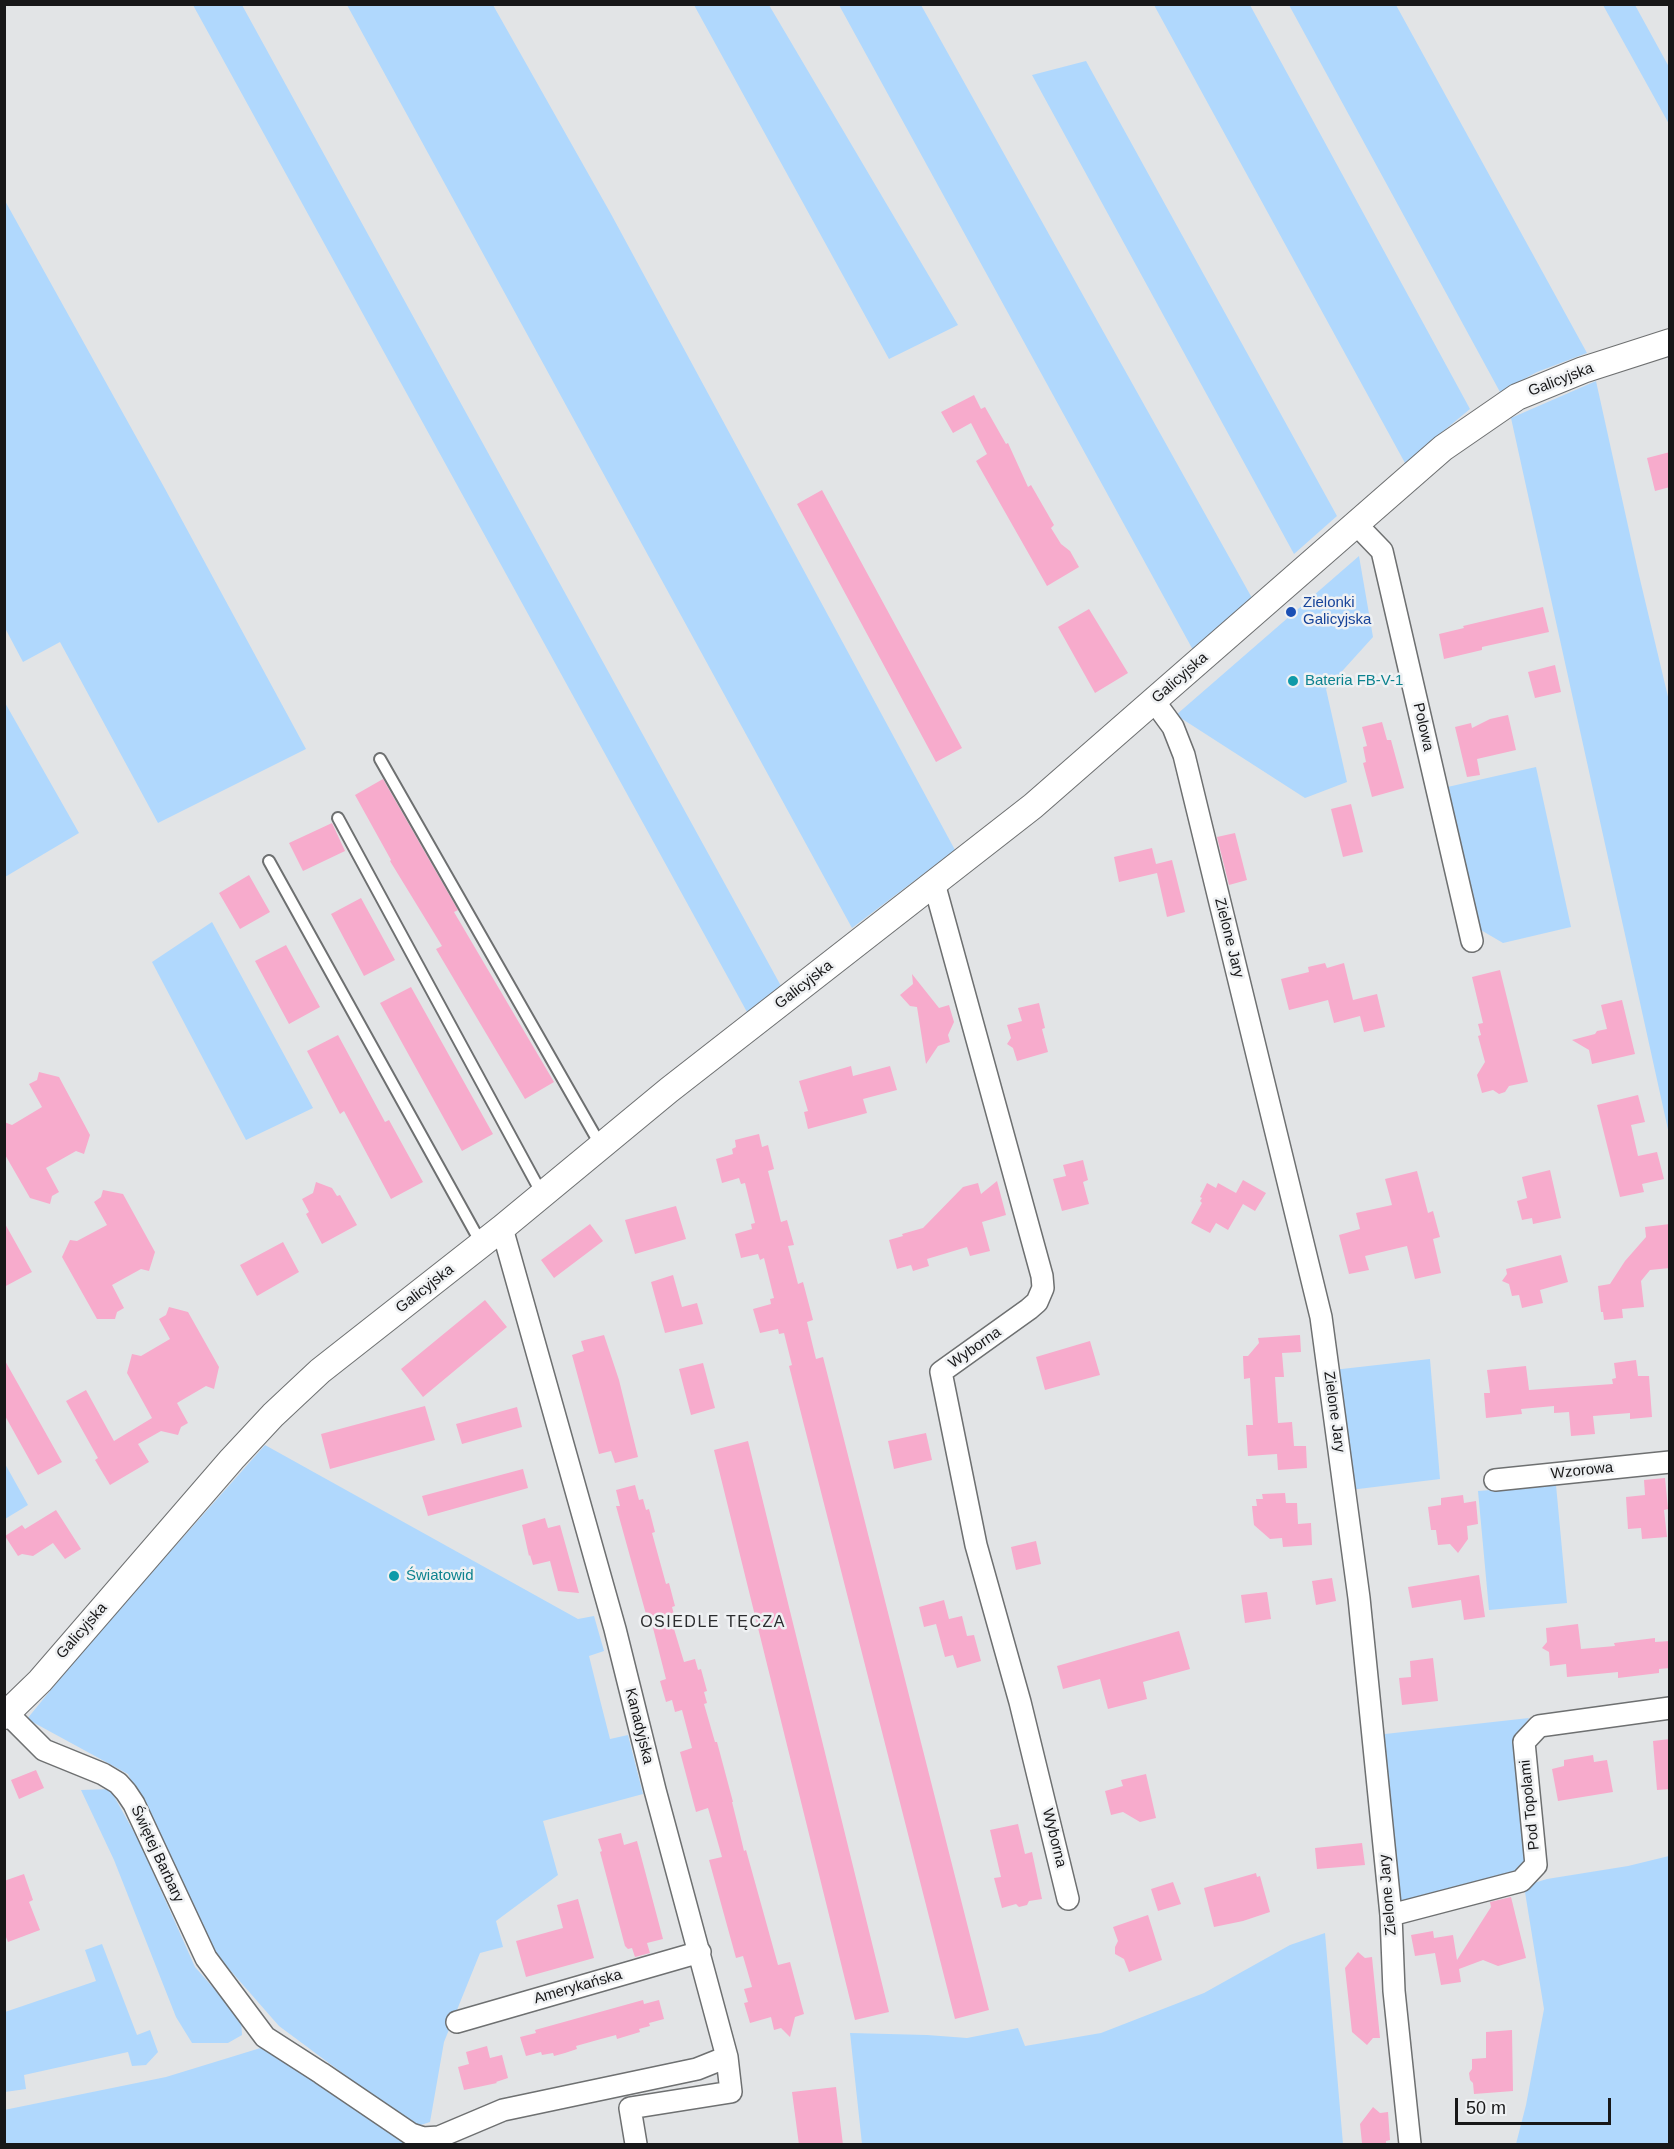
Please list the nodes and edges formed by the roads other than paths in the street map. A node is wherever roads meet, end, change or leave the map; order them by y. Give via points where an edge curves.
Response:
1 (1670, 342) edge
2 (1355, 523) junction
3 (1154, 701) junction
4 (380, 759) dead end
5 (339, 818) dead end
6 (269, 861) dead end
7 (934, 883) junction
8 (1472, 941) dead end
9 (601, 1146) junction
10 (543, 1194) junction
11 (502, 1228) junction
12 (482, 1244) junction
13 (1670, 1462) edge
14 (1495, 1480) dead end
15 (1670, 1708) edge
16 (6, 1715) edge
17 (1068, 1899) dead end
18 (1391, 1915) junction
19 (700, 1952) junction
20 (457, 2022) dead end
21 (727, 2057) junction
22 (636, 2145) edge
23 (1410, 2145) edge

1 - 2 street, Galicyjska via 1583,370 1517,397 1443,448
2 - 3 street, Galicyjska
2 - 8 street, Polowa via 1382,551
3 - 7 street, Galicyjska via 1033,806
3 - 18 street, Zielone Jary via 1173,727 1184,755 1321,1317 1359,1598
4 - 9 lane
5 - 10 lane
6 - 12 lane
7 - 9 street, Galicyjska
7 - 17 street, Wyborna via 1043,1288 1029,1309 941,1372 976,1545 1020,1702
9 - 10 street, Galicyjska
10 - 11 street, Galicyjska
11 - 12 street, Galicyjska
11 - 19 street, Kanadyjska via 612,1617
12 - 16 street, Galicyjska via 320,1371 273,1415
13 - 14 street, Wzorowa
15 - 18 street, Pod Topolami via 1539,1726 1524,1742 1536,1865 1521,1881
16 - 21 street, Świętej Barbary via 44,1750 103,1774 126,1792 206,1958 265,2037 411,2134 423,2138 439,2136 503,2110 697,2069
18 - 23 street, Zielone Jary via 1394,1991
19 - 20 street, Amerykańska
19 - 21 street, Kanadyjska
21 - 22 street, Kanadyjska via 731,2092 630,2108

